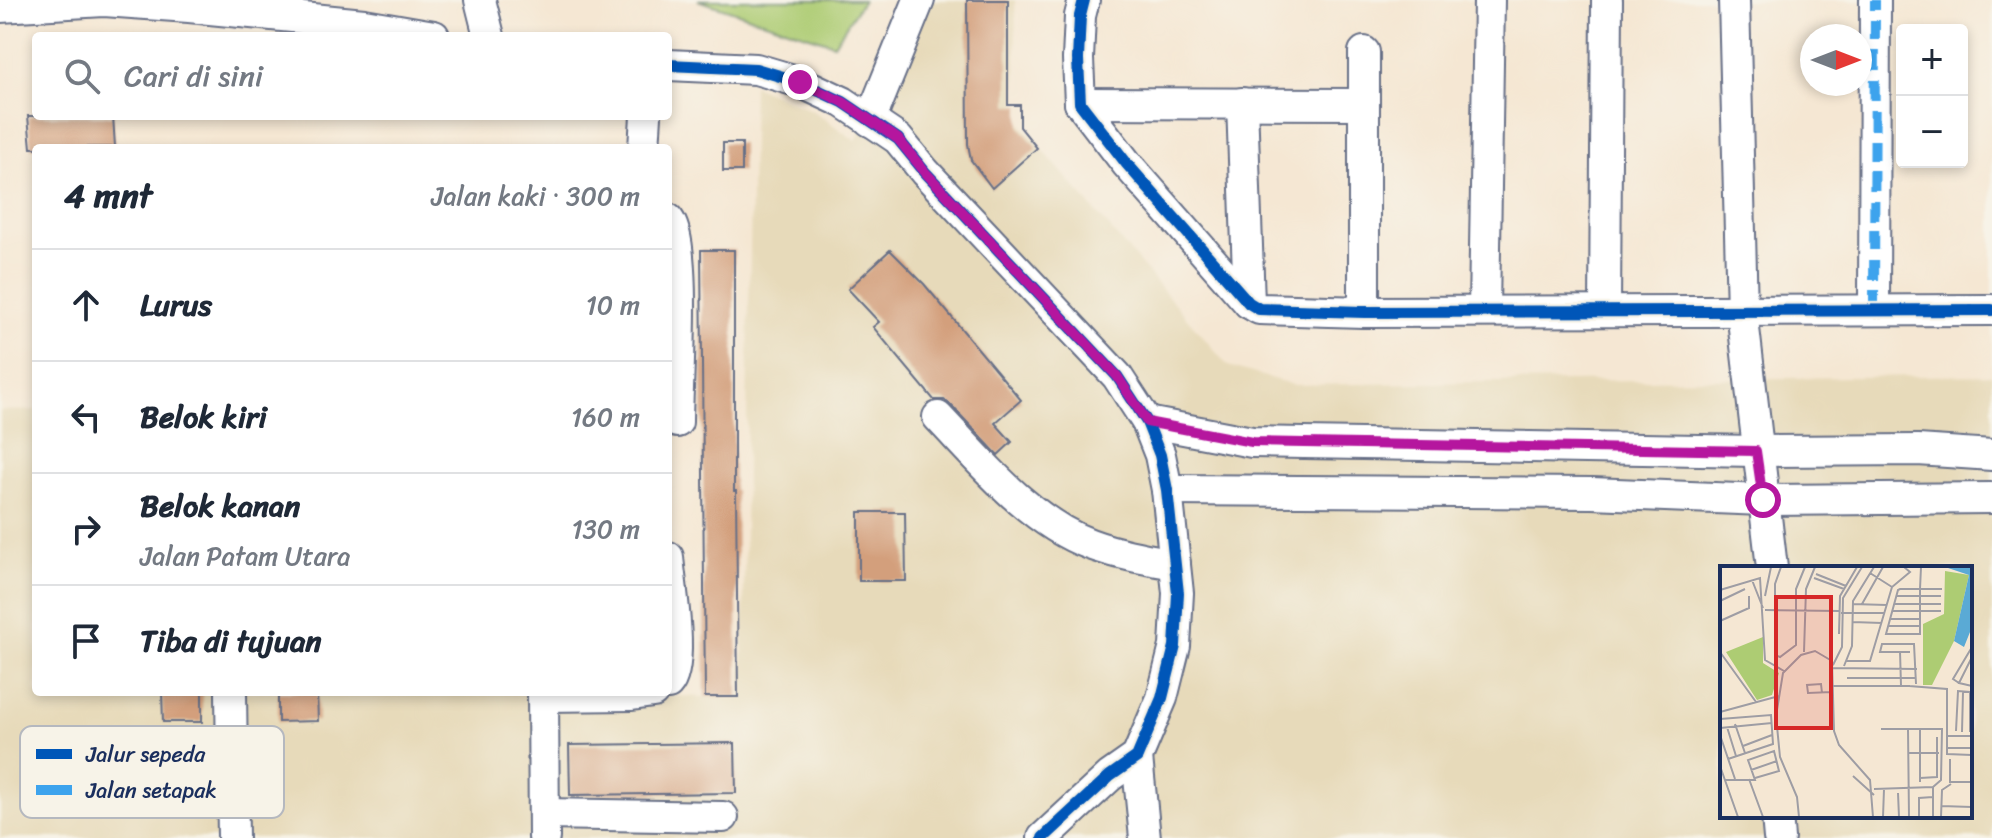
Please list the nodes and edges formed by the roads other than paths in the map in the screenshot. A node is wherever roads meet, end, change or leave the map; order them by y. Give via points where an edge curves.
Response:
1 (480, 0) edge
2 (919, 0) edge
3 (1084, 0) edge
4 (1489, 0) edge
5 (1607, 0) edge
6 (1734, 0) edge
7 (1875, 0) edge
8 (0, 7) edge
9 (366, 12) edge
10 (423, 32) edge
11 (488, 32) edge
12 (1364, 52) dead end
13 (672, 65) edge
14 (1080, 103) junction
15 (1242, 103) junction
16 (1364, 104) junction
17 (646, 120) edge
18 (870, 121) junction
19 (644, 144) edge
20 (672, 224) edge
21 (1249, 303) junction
22 (1874, 310) junction
23 (1992, 310) edge
24 (1484, 311) junction
25 (1605, 311) junction
26 (1742, 311) junction
27 (1364, 312) junction
28 (938, 417) dead end
29 (677, 422) dead end
30 (1147, 422) junction
31 (1756, 451) junction
32 (1992, 455) edge
33 (1167, 490) junction
34 (1992, 498) edge
35 (1763, 500) junction
36 (1175, 564) junction
37 (1772, 566) edge
38 (672, 601) edge
39 (672, 679) edge
40 (231, 696) edge
41 (543, 696) edge
42 (231, 726) edge
43 (1137, 757) junction
44 (723, 817) dead end
45 (233, 818) edge
46 (1777, 818) edge
47 (544, 826) edge
48 (233, 838) edge
49 (1043, 838) edge
50 (1145, 838) edge
51 (1779, 838) edge

1 - 11 street
2 - 18 street
3 - 14 street
4 - 24 street
5 - 25 street
6 - 26 street
7 - 22 street
8 - 9 street via 104,1
9 - 10 street
12 - 16 street
13 - 18 street via 756,69 800,82
14 - 15 street
14 - 21 street
15 - 16 street
15 - 21 street
16 - 27 street
17 - 19 street
18 - 30 street via 898,139 1117,376
20 - 29 street via 679,269
21 - 27 street via 1277,311
22 - 23 street
22 - 26 street
24 - 25 street
24 - 27 street
25 - 26 street
26 - 31 street
28 - 36 street via 1010,492 1064,532 1090,544
30 - 31 street via 1252,442
30 - 33 street
31 - 32 street
31 - 35 street
33 - 35 street via 1592,493
33 - 36 street
34 - 35 street
35 - 37 street
36 - 43 street via 1175,646 1162,698
38 - 39 street via 677,656
40 - 42 street
41 - 47 street
43 - 49 street
43 - 50 street
44 - 47 street
45 - 48 street
46 - 51 street

